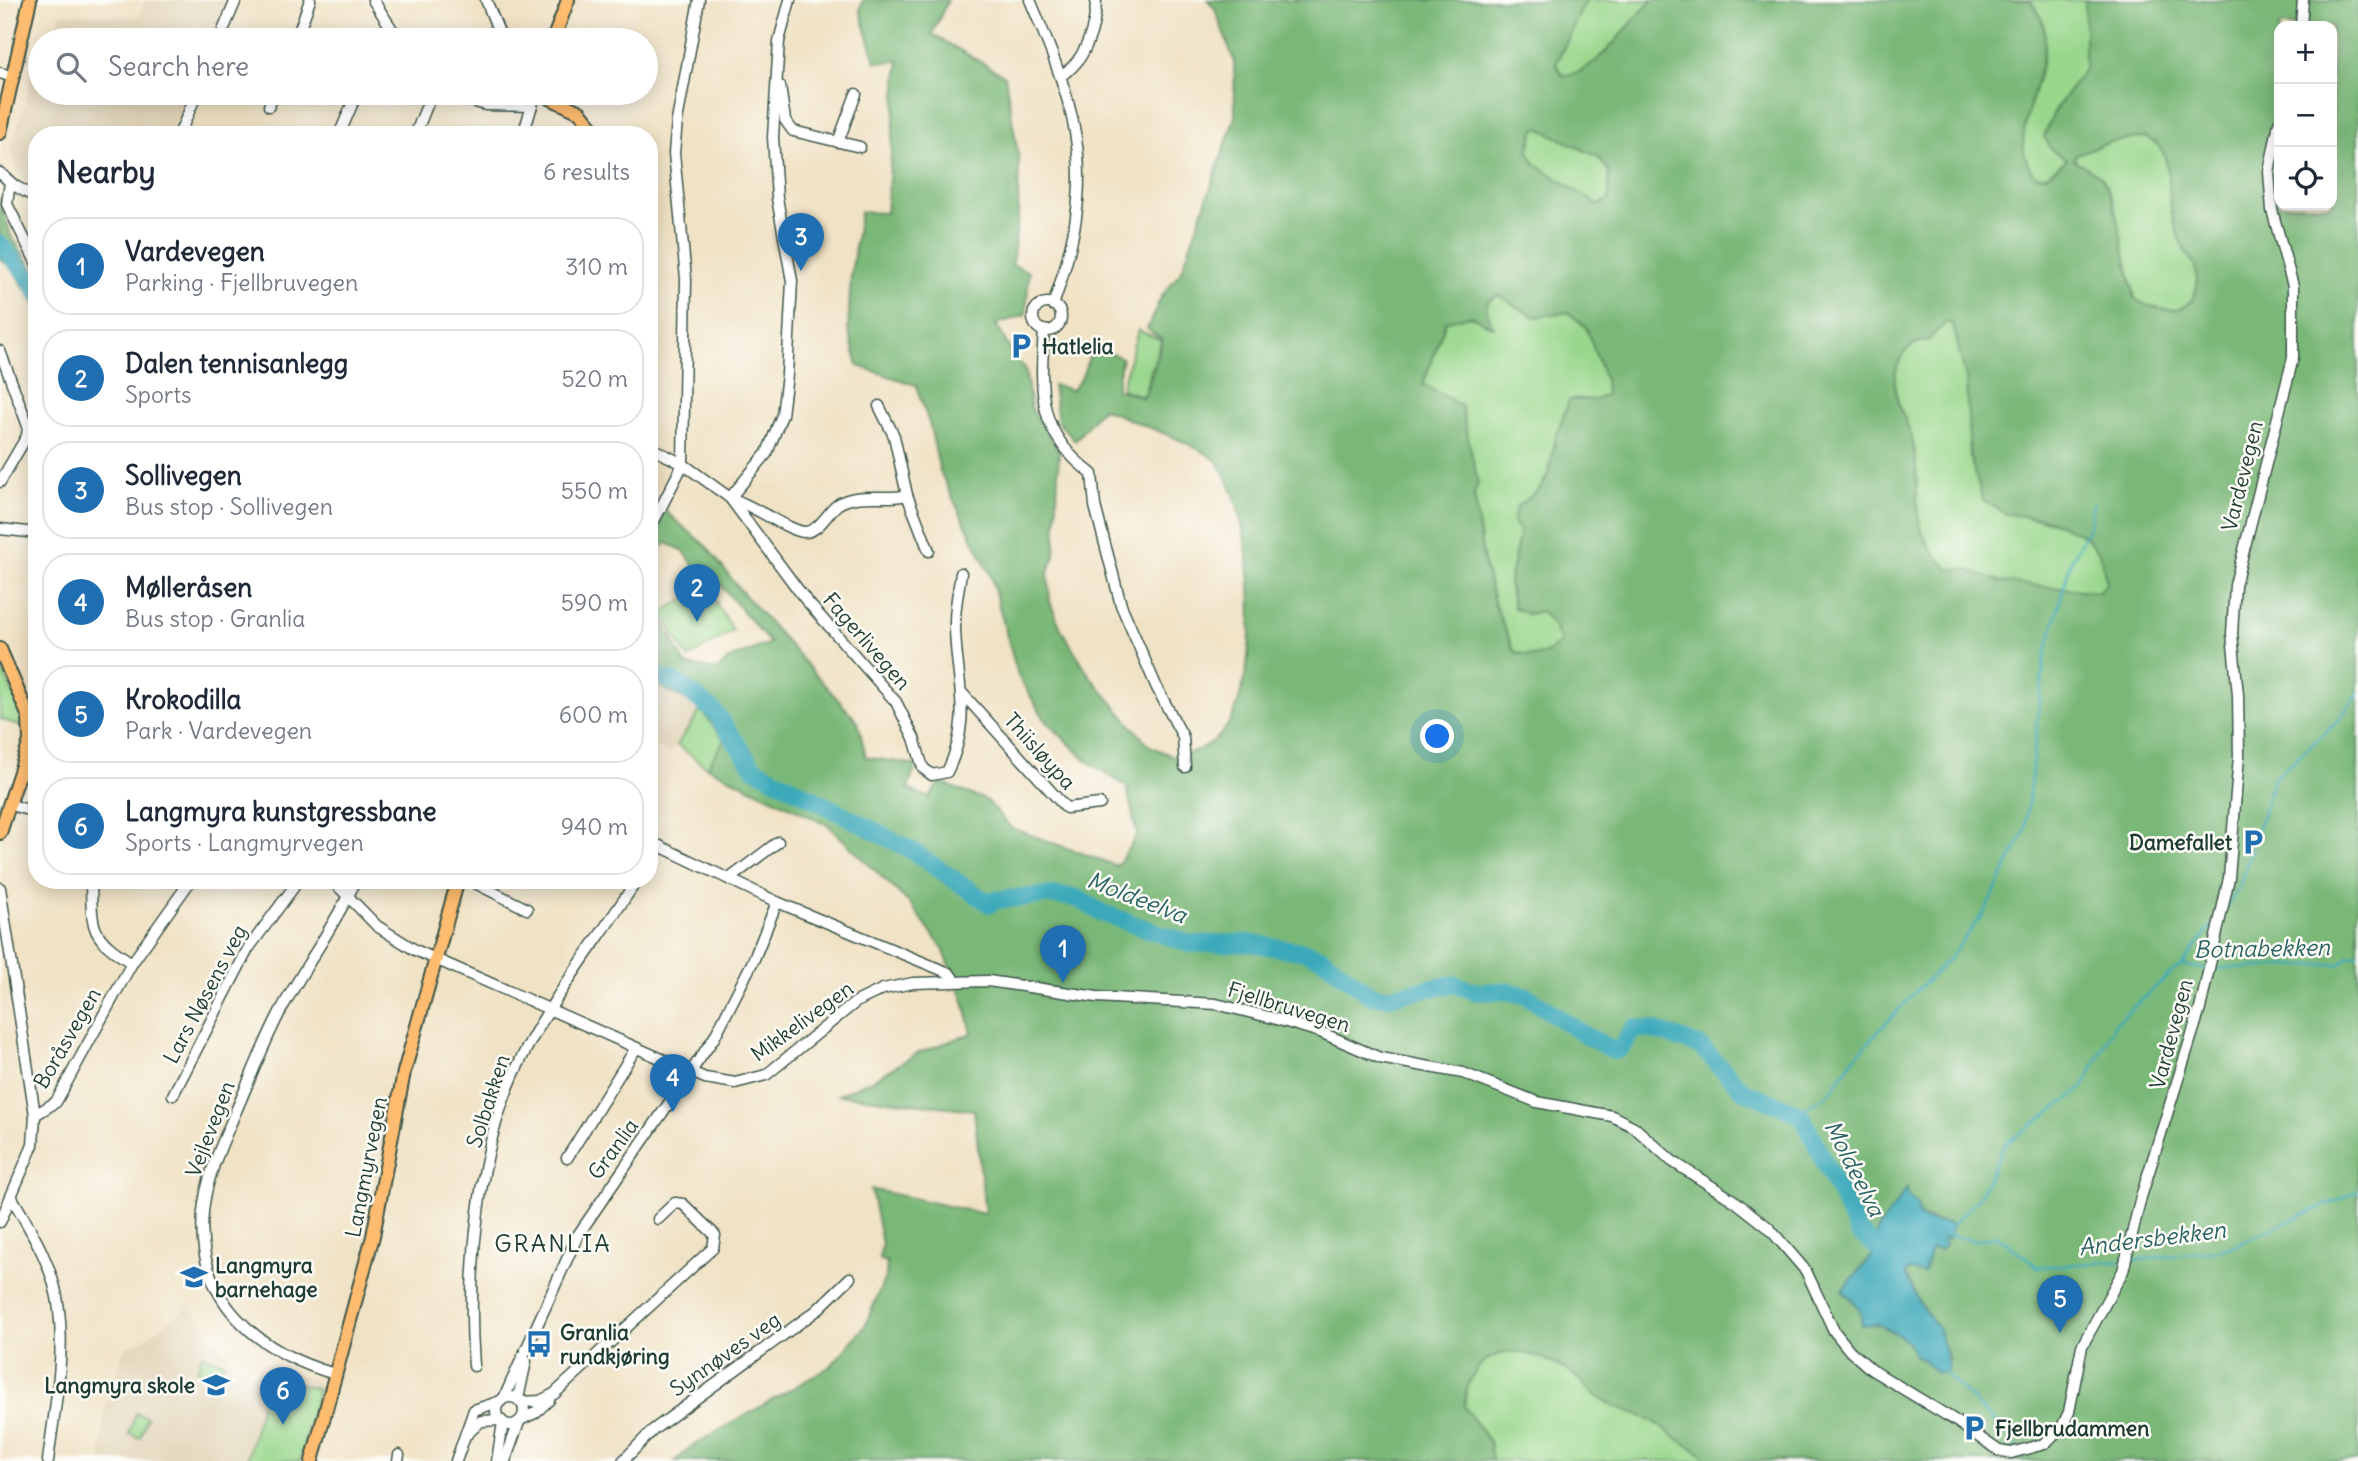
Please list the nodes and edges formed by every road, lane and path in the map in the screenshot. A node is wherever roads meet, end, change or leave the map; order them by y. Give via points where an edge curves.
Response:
1 (30, 0) edge
2 (236, 0) edge
3 (310, 0) edge
4 (373, 0) edge
5 (486, 0) edge
6 (568, 0) edge
7 (699, 0) edge
8 (790, 0) edge
9 (1030, 0) edge
10 (1096, 0) edge
11 (2303, 0) edge
12 (2301, 21) edge
13 (224, 28) edge
14 (300, 28) edge
15 (390, 28) edge
16 (497, 28) edge
17 (558, 28) edge
18 (0, 73) edge
19 (1061, 75) junction
20 (13, 77) junction
21 (776, 83) junction
22 (856, 94) dead end
23 (192, 105) edge
24 (353, 105) edge
25 (427, 105) edge
26 (486, 105) edge
27 (564, 105) edge
28 (531, 106) joint
29 (183, 126) edge
30 (343, 126) edge
31 (419, 126) edge
32 (525, 126) edge
33 (592, 126) edge
34 (0, 133) edge
35 (838, 142) junction
36 (860, 147) dead end
37 (2274, 147) edge
38 (0, 173) edge
39 (10, 182) junction
40 (28, 193) edge
41 (28, 246) edge
42 (1053, 304) junction
43 (1044, 330) junction
44 (0, 351) edge
45 (879, 406) dead end
46 (658, 452) edge
47 (683, 464) junction
48 (0, 482) edge
49 (907, 495) junction
50 (730, 498) junction
51 (658, 513) edge
52 (0, 529) edge
53 (28, 532) edge
54 (929, 551) dead end
55 (961, 573) dead end
56 (0, 649) edge
57 (963, 694) junction
58 (28, 715) edge
59 (28, 748) edge
60 (1185, 766) dead end
61 (1100, 804) dead end
62 (11, 805) junction
63 (28, 810) edge
64 (0, 833) edge
65 (778, 842) dead end
66 (660, 846) joint
67 (658, 849) edge
68 (729, 879) junction
69 (0, 888) edge
70 (91, 889) edge
71 (185, 889) edge
72 (292, 889) edge
73 (340, 889) edge
74 (352, 889) edge
75 (455, 889) edge
76 (487, 889) edge
77 (631, 889) edge
78 (348, 898) junction
79 (777, 902) junction
80 (527, 909) dead end
81 (435, 960) junction
82 (132, 963) junction
83 (955, 981) junction
84 (551, 1011) junction
85 (636, 1048) junction
86 (692, 1073) junction
87 (173, 1095) dead end
88 (35, 1115) junction
89 (567, 1158) dead end
90 (1704, 1183) joint
91 (11, 1196) junction
92 (658, 1219) dead end
93 (0, 1222) edge
94 (850, 1278) dead end
95 (528, 1350) junction
96 (474, 1366) dead end
97 (335, 1374) junction
98 (554, 1394) junction
99 (503, 1400) junction
100 (520, 1401) junction
101 (520, 1420) junction
102 (502, 1421) junction
103 (465, 1437) junction
104 (48, 1461) edge
105 (312, 1461) edge
106 (456, 1461) edge
107 (497, 1461) edge
108 (505, 1461) edge
109 (623, 1461) edge

1 - 20 main road
2 - 13 street
3 - 14 street
4 - 15 street
5 - 16 street
6 - 17 main road
7 - 47 street via 674,153 686,279
8 - 21 street via 779,41
9 - 19 street
10 - 19 street via 1087,42 1072,69
11 - 12 street
18 - 20 street
19 - 42 street via 1079,151 1081,187 1070,256
20 - 34 main road
21 - 35 street via 790,128
21 - 50 street via 775,174 792,281 787,375 782,415 767,453
22 - 35 street
23 - 29 street
24 - 30 street
25 - 31 street
26 - 28 street
27 - 33 main road via 580,112
28 - 32 street
35 - 36 street
37 - 90 street, Vardevegen via 2269,172 2272,210 2293,286 2292,358 2235,585 2232,634 2238,780 2229,878 2200,1009 2126,1260 2119,1282 2082,1346 2069,1412 2053,1437 2033,1448 1999,1451 1872,1370 1834,1331 1806,1271 1789,1250 1759,1220
38 - 39 street
39 - 40 street
39 - 41 street via 7,204
42 - 43 street via 1060,321 1052,330
42 - 43 street via 1035,310 1034,323
43 - 60 street via 1041,375 1048,423 1054,437 1092,474 1095,506 1121,605 1183,737
44 - 48 street via 28,426 27,436
45 - 49 street via 894,436
46 - 47 street, Fagerlivegen
47 - 50 street, Fagerlivegen
47 - 51 street
49 - 50 street via 847,500 806,532
49 - 54 street
50 - 57 street, Fagerlivegen via 805,599 896,702 926,773 947,772 958,741
52 - 53 street
55 - 57 street, Fagerlivegen via 954,621
56 - 58 main road
57 - 61 street, Thiisløypa via 1066,808
59 - 62 main road
62 - 63 street
62 - 64 main road
65 - 68 street
66 - 67 street
66 - 68 street
68 - 79 street
69 - 88 street
70 - 82 street via 92,926 106,947
71 - 82 street, Boråsvegen
72 - 87 street, Lars Nøsens veg via 248,949
73 - 78 street
74 - 78 street, Vejlevegen
75 - 81 main road, Langmyrvegen
76 - 80 street
77 - 84 street, Solbakken
78 - 81 street, Mikkelivegen via 390,936
78 - 97 street, Vejlevegen via 273,1027 214,1165 203,1212 208,1264 232,1312 273,1350
79 - 83 street via 949,972
79 - 86 street, Granlia via 735,1000
81 - 84 street, Mikkelivegen
81 - 97 main road, Langmyrvegen via 398,1098 373,1236
82 - 88 street, Boråsvegen via 56,1102
83 - 86 street, Mikkelivegen via 913,982 856,1002 766,1075 735,1083
83 - 90 street, Fjellbruvegen via 1235,1008 1320,1032 1380,1058 1435,1066 1536,1102 1612,1116 1634,1127
84 - 85 street, Mikkelivegen
84 - 96 street, Solbakken via 514,1073 482,1189 473,1253
85 - 86 street, Mikkelivegen
85 - 89 street
86 - 95 street, Granlia via 578,1235
88 - 91 street, Boråsvegen via 33,1145
91 - 93 street, Boråsvegen
91 - 104 street via 41,1252 59,1309 61,1350
92 - 98 street via 675,1203 683,1204 715,1235 713,1248
94 - 109 street, Synnøves veg via 816,1311 653,1430
95 - 99 street, Granlia
95 - 100 street, Granlia
97 - 105 main road, Langmyrvegen
98 - 100 street via 540,1401
98 - 101 street via 536,1413
99 - 100 street
99 - 102 street, Granlia via 497,1410
99 - 103 street via 474,1410
100 - 101 street, Granlia via 524,1410
101 - 102 street
101 - 108 street, Granlia
102 - 103 street via 481,1421
102 - 107 street, Granlia
103 - 106 street

